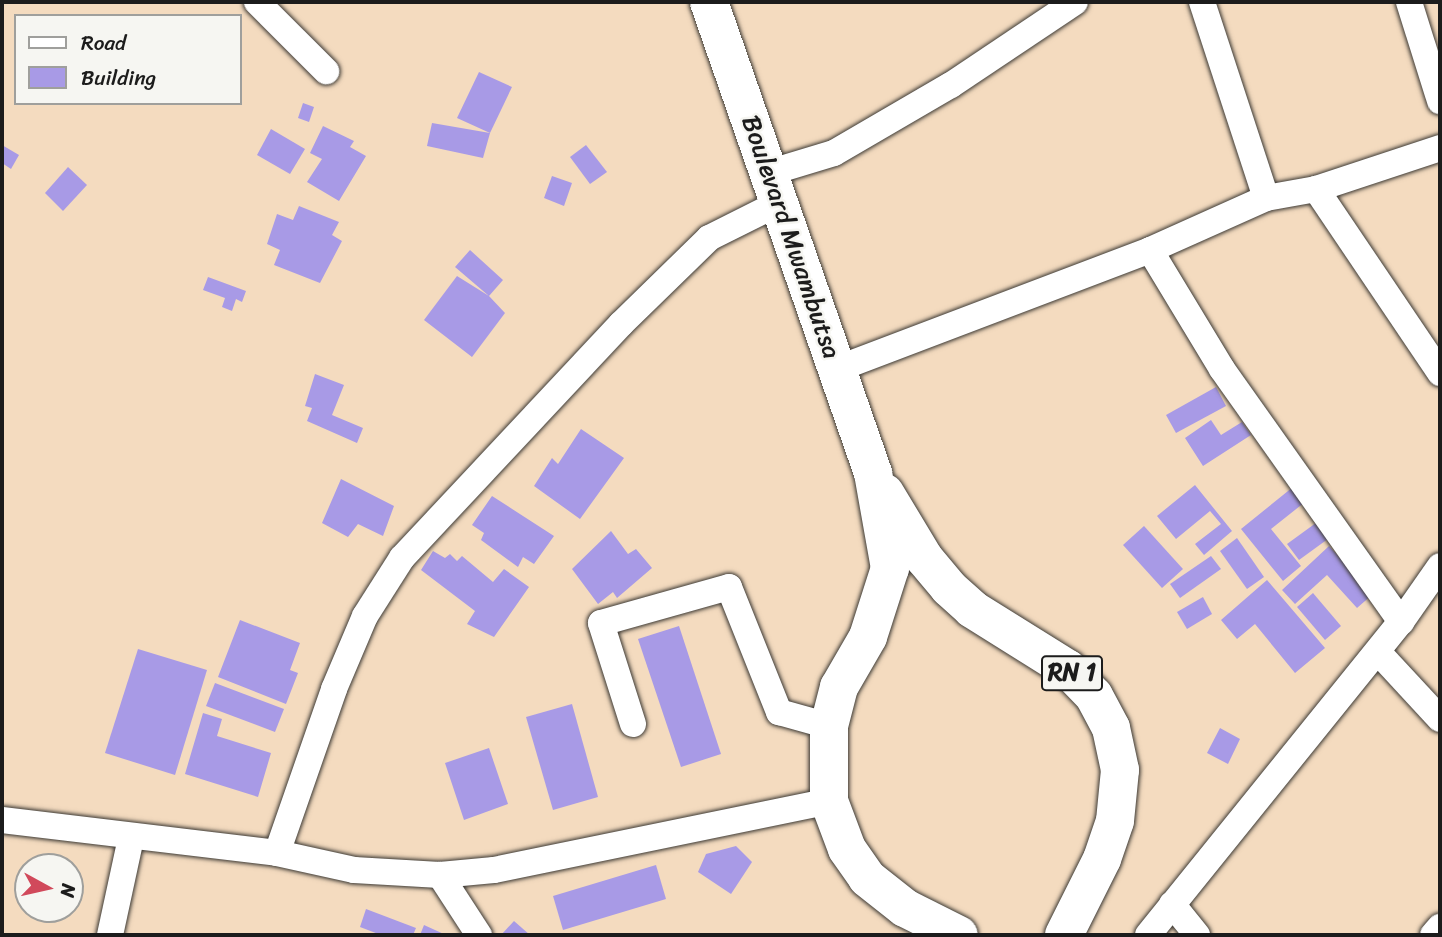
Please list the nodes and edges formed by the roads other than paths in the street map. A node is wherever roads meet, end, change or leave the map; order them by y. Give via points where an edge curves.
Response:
1 (257, 2) edge
2 (709, 2) edge
3 (1076, 2) edge
4 (1202, 2) edge
5 (1409, 2) edge
6 (326, 71) dead end
7 (1440, 101) edge
8 (1440, 148) edge
9 (774, 188) junction
10 (1316, 189) junction
11 (1266, 198) junction
12 (1150, 250) junction
13 (837, 369) junction
14 (1440, 373) edge
15 (873, 473) junction
16 (1440, 566) edge
17 (1401, 622) junction
18 (1378, 652) junction
19 (1440, 719) edge
20 (633, 724) dead end
21 (829, 726) junction
22 (829, 801) junction
23 (2, 820) edge
24 (131, 838) junction
25 (277, 853) junction
26 (440, 875) junction
27 (1172, 904) junction
28 (1440, 927) edge
29 (110, 935) edge
30 (479, 935) edge
31 (959, 935) edge
32 (1064, 935) edge
33 (1148, 935) edge
34 (1197, 935) edge
35 (1433, 935) edge

1 - 6 street
2 - 9 highway, Boulevard Mwambutsa / RN 1
3 - 9 street via 951,85
4 - 11 street
5 - 7 street
8 - 10 street
9 - 13 highway, Boulevard Mwambutsa / RN 1
9 - 25 street via 709,238 402,558 365,616 344,665
10 - 11 street
10 - 14 street
11 - 12 street
12 - 13 street
12 - 17 street via 1222,369
13 - 15 highway, Boulevard Mwambutsa / RN 1
15 - 21 highway, Boulevard Mwambutsa / RN 1 via 890,568 868,637 839,687
15 - 32 highway, Boulevard Mwambutsa / RN 1 via 924,558 949,588 972,609 1068,670 1094,696 1111,728 1120,770 1115,821 1102,859
16 - 17 street
17 - 18 street
18 - 19 street
18 - 27 street
20 - 21 street via 601,623 729,587 779,712
21 - 22 highway, Boulevard Mwambutsa / RN 1
22 - 26 street via 494,870
22 - 31 highway, Boulevard Mwambutsa / RN 1 via 847,849 867,878 905,908
23 - 24 street
24 - 25 street
24 - 29 street
25 - 26 street via 354,870
26 - 30 street
27 - 33 street
27 - 34 street
28 - 35 street

